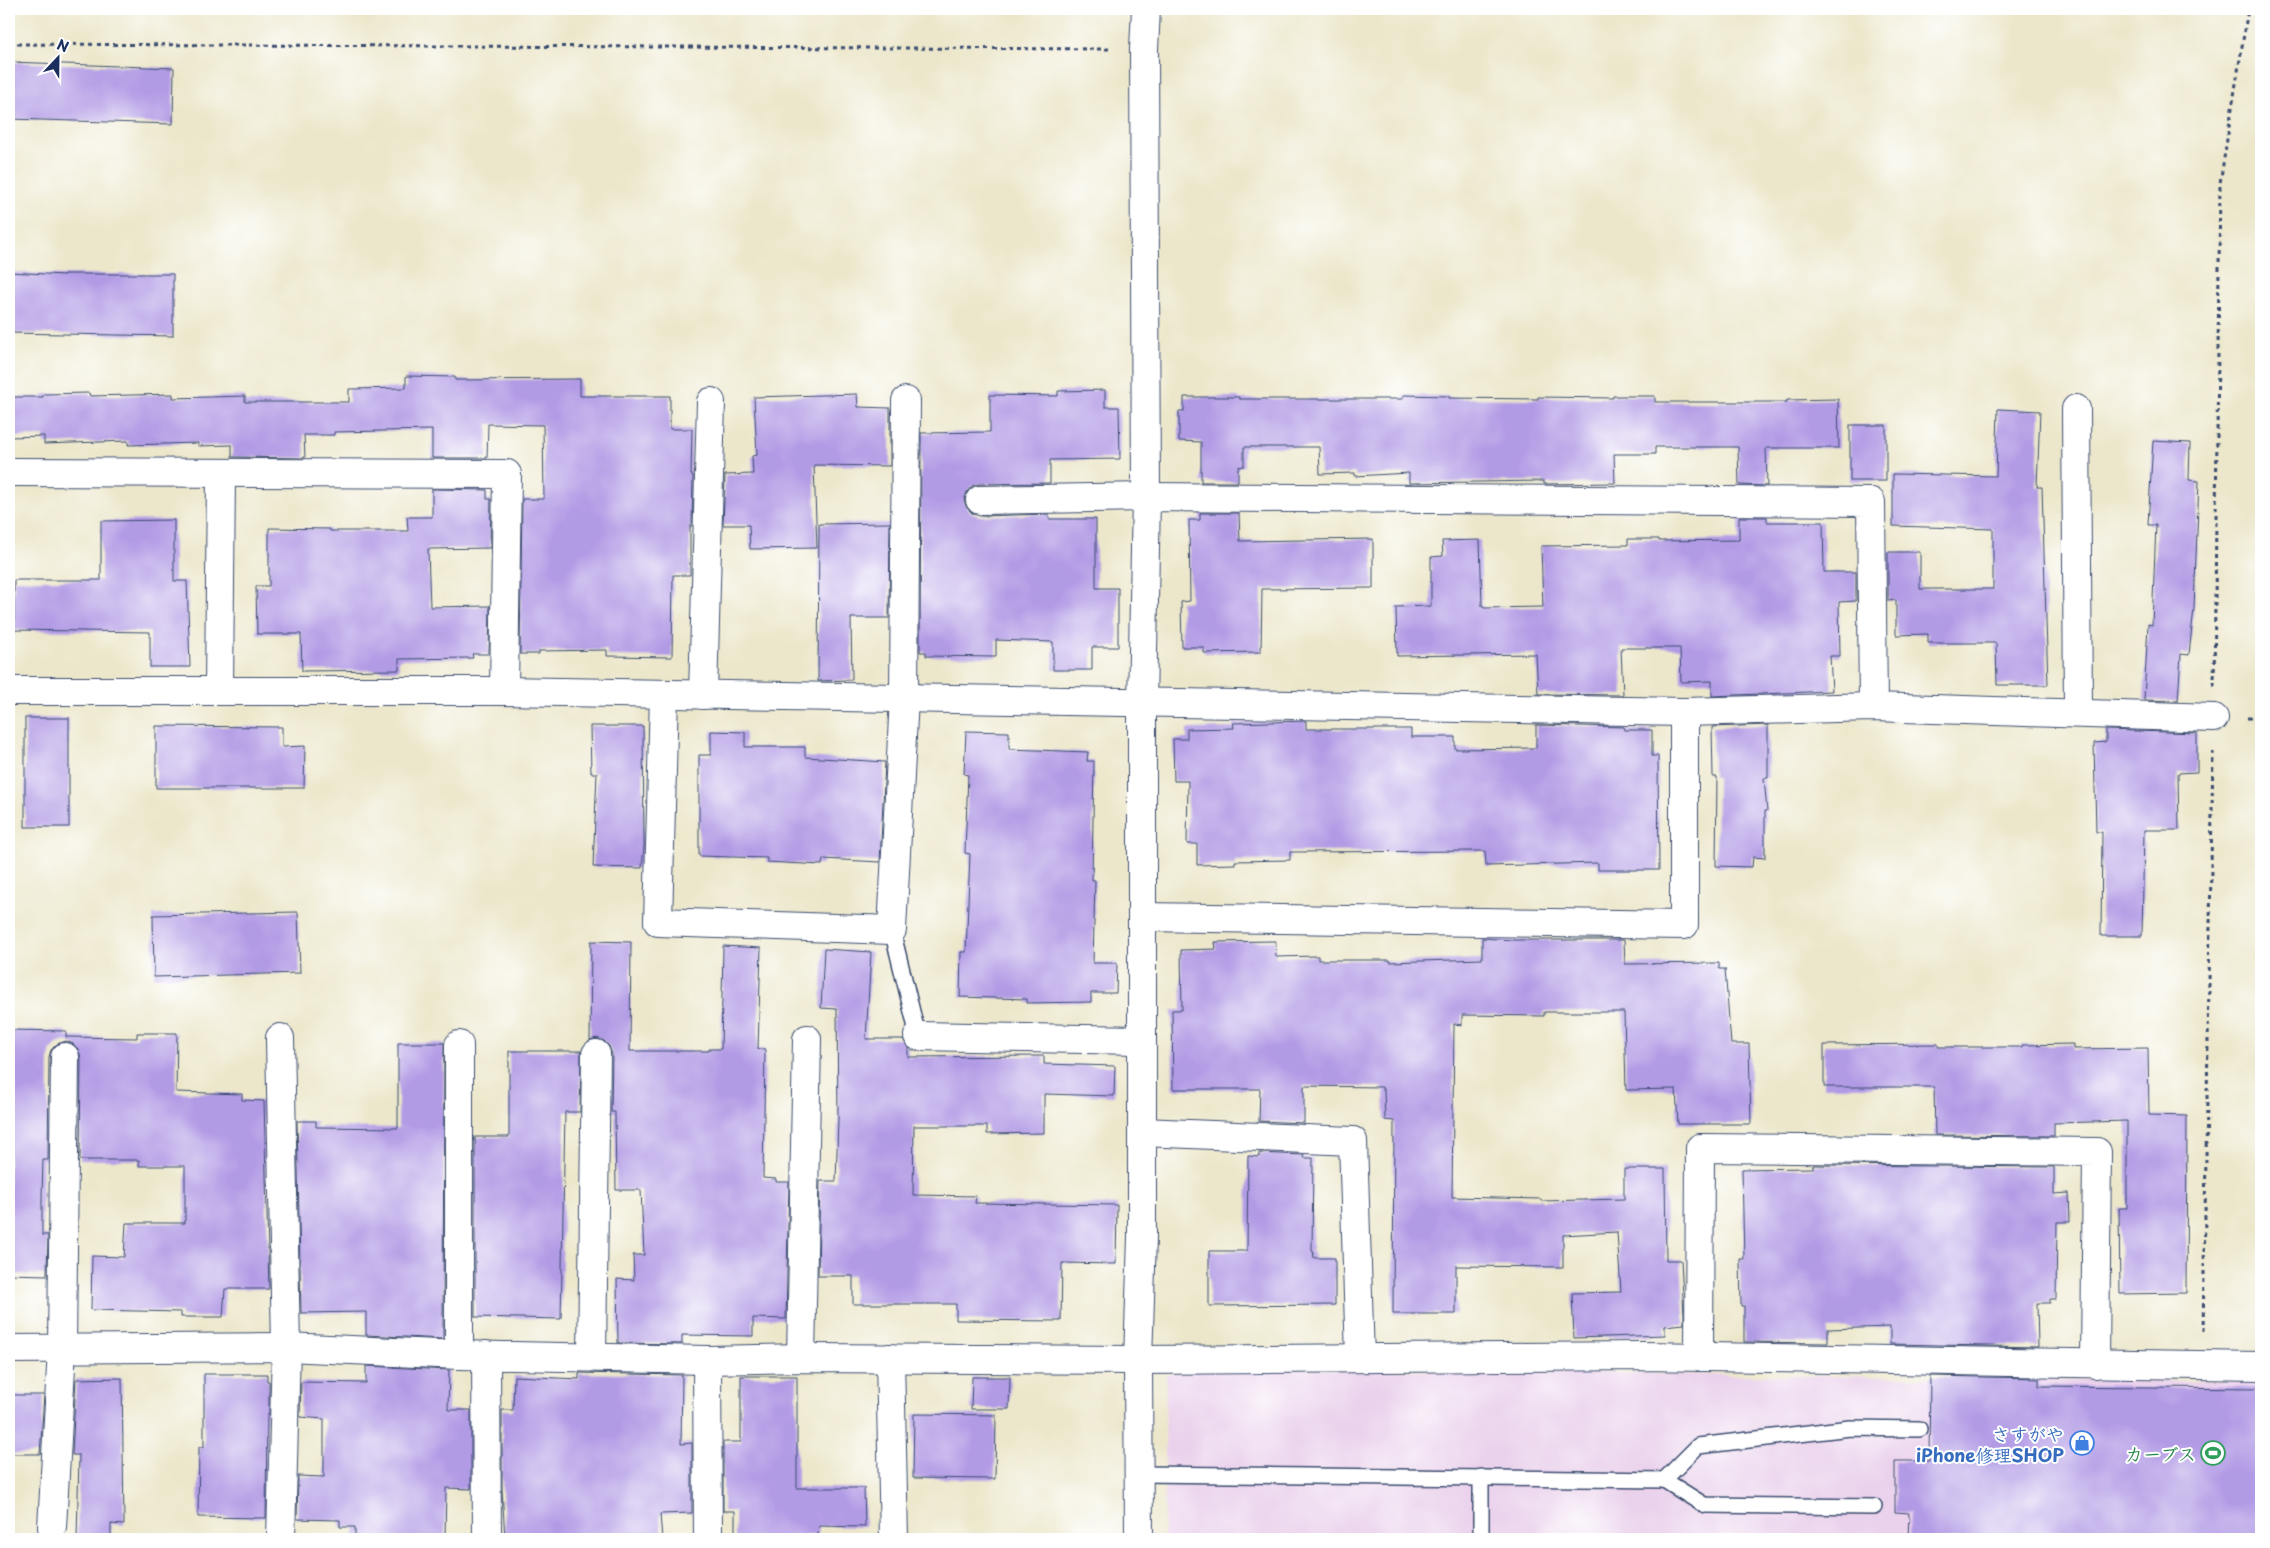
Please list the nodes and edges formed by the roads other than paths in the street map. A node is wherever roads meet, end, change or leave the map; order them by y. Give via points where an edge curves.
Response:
1 (1146, 9) edge
2 (906, 401) dead end
3 (711, 402) dead end
4 (2076, 409) dead end
5 (9, 472) edge
6 (221, 473) junction
7 (1146, 497) junction
8 (980, 500) dead end
9 (9, 691) edge
10 (219, 691) junction
11 (504, 691) junction
12 (664, 694) junction
13 (704, 695) junction
14 (904, 698) junction
15 (1142, 704) junction
16 (1873, 707) junction
17 (1684, 712) junction
18 (2078, 714) junction
19 (2214, 718) road end
20 (1142, 917) junction
21 (892, 930) junction
22 (918, 1036) joint
23 (280, 1038) dead end
24 (807, 1040) dead end
25 (1142, 1040) junction
26 (459, 1045) dead end
27 (596, 1054) dead end
28 (65, 1056) dead end
29 (1142, 1132) junction
30 (286, 1347) junction
31 (9, 1349) edge
32 (62, 1349) junction
33 (472, 1355) junction
34 (592, 1356) junction
35 (1699, 1357) junction
36 (801, 1358) junction
37 (890, 1358) junction
38 (1360, 1358) junction
39 (707, 1360) junction
40 (1138, 1360) junction
41 (2096, 1364) junction
42 (2261, 1366) edge
43 (1919, 1429) dead end
44 (1140, 1474) junction
45 (1481, 1477) junction
46 (1664, 1480) junction
47 (1874, 1507) dead end
48 (52, 1527) dead end
49 (281, 1539) edge
50 (487, 1539) edge
51 (708, 1539) edge
52 (894, 1539) edge
53 (1139, 1539) edge
54 (1481, 1539) edge

1 - 7 street
2 - 14 street
3 - 13 street
4 - 18 street
5 - 6 street
6 - 10 street
6 - 11 street via 507,474
7 - 8 street
7 - 15 street
7 - 16 street via 1871,502
9 - 10 street
10 - 11 street
11 - 12 street
12 - 13 street
12 - 21 street via 658,922
13 - 14 street
14 - 15 street
14 - 21 street
15 - 17 street
15 - 20 street
16 - 17 street
16 - 18 street
17 - 20 street via 1684,925
18 - 19 street
20 - 25 street
21 - 22 lane
22 - 25 street
23 - 30 street
24 - 36 street
25 - 29 street
26 - 33 street
27 - 34 street
28 - 32 street
29 - 38 street via 1353,1140
29 - 40 street
30 - 32 street
30 - 33 street
30 - 49 street
31 - 32 street
32 - 48 street
33 - 34 street
33 - 50 street
34 - 39 street
35 - 38 street
35 - 41 street
35 - 41 street via 1700,1148 2097,1152
36 - 37 street
36 - 39 street
37 - 40 street
37 - 52 street
38 - 40 street
39 - 51 street
40 - 44 street
41 - 42 street
43 - 46 lane via 1850,1428 1698,1446
44 - 45 lane
44 - 53 street
45 - 46 lane
45 - 54 lane
46 - 47 lane via 1704,1505

